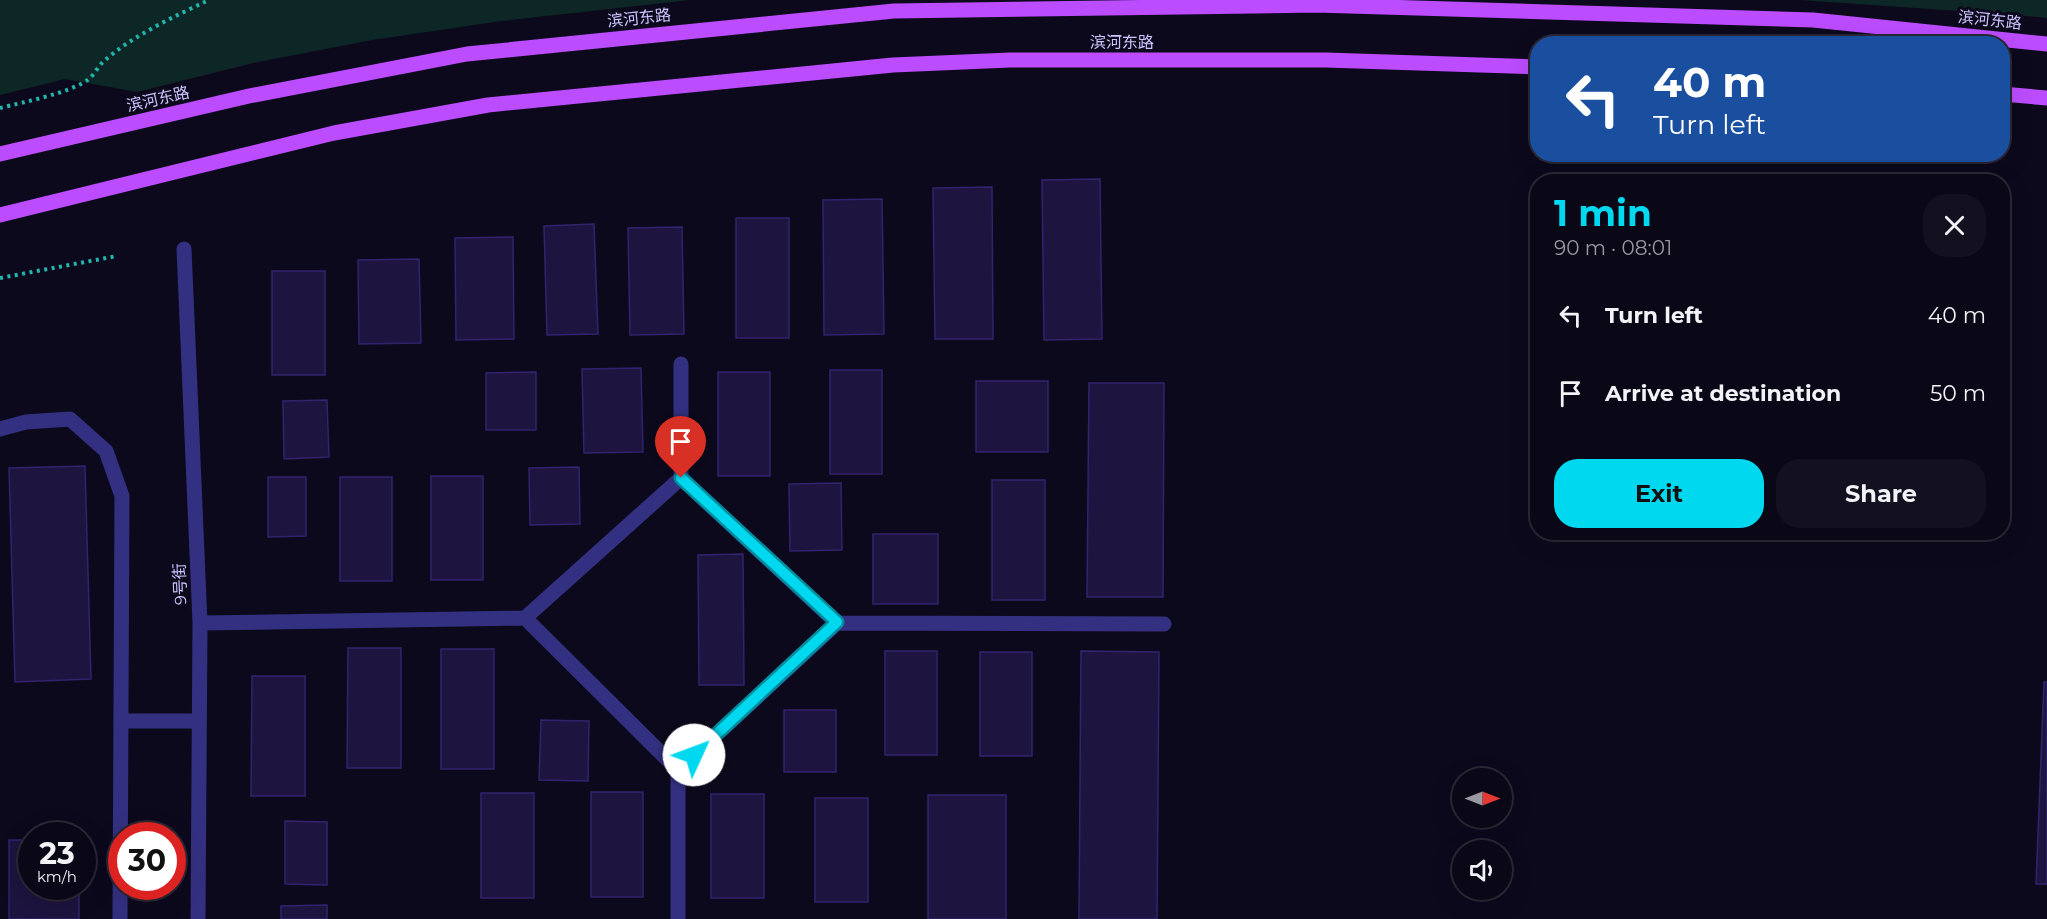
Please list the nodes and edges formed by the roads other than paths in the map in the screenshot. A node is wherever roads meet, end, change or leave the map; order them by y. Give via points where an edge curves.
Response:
1 (1969, 36) edge
2 (2010, 40) edge
3 (2047, 44) edge
4 (1530, 67) edge
5 (2010, 95) edge
6 (2047, 98) edge
7 (0, 154) edge
8 (0, 215) edge
9 (184, 249) dead end
10 (681, 364) dead end
11 (0, 429) edge
12 (681, 478) junction
13 (525, 618) junction
14 (200, 622) junction
15 (837, 622) junction
16 (1164, 624) dead end
17 (121, 721) junction
18 (199, 721) junction
19 (678, 770) junction
20 (120, 919) edge
21 (198, 919) edge
22 (678, 919) edge

1 - 7 main road, 滨河东路 via 1813,20 1352,6 894,11 467,54 249,96
2 - 3 main road, 滨河东路
4 - 8 main road, 滨河东路 via 1326,60 1010,60 893,65 488,105 334,133
5 - 6 main road
9 - 14 street, 9号街
10 - 12 street
11 - 17 street via 26,422 70,420 106,451 123,496
12 - 13 street
12 - 15 street
13 - 14 street
13 - 19 street
14 - 18 street, 9号街
15 - 16 street
15 - 19 street
17 - 18 street
17 - 20 street
18 - 21 street, 9号街
19 - 22 street

